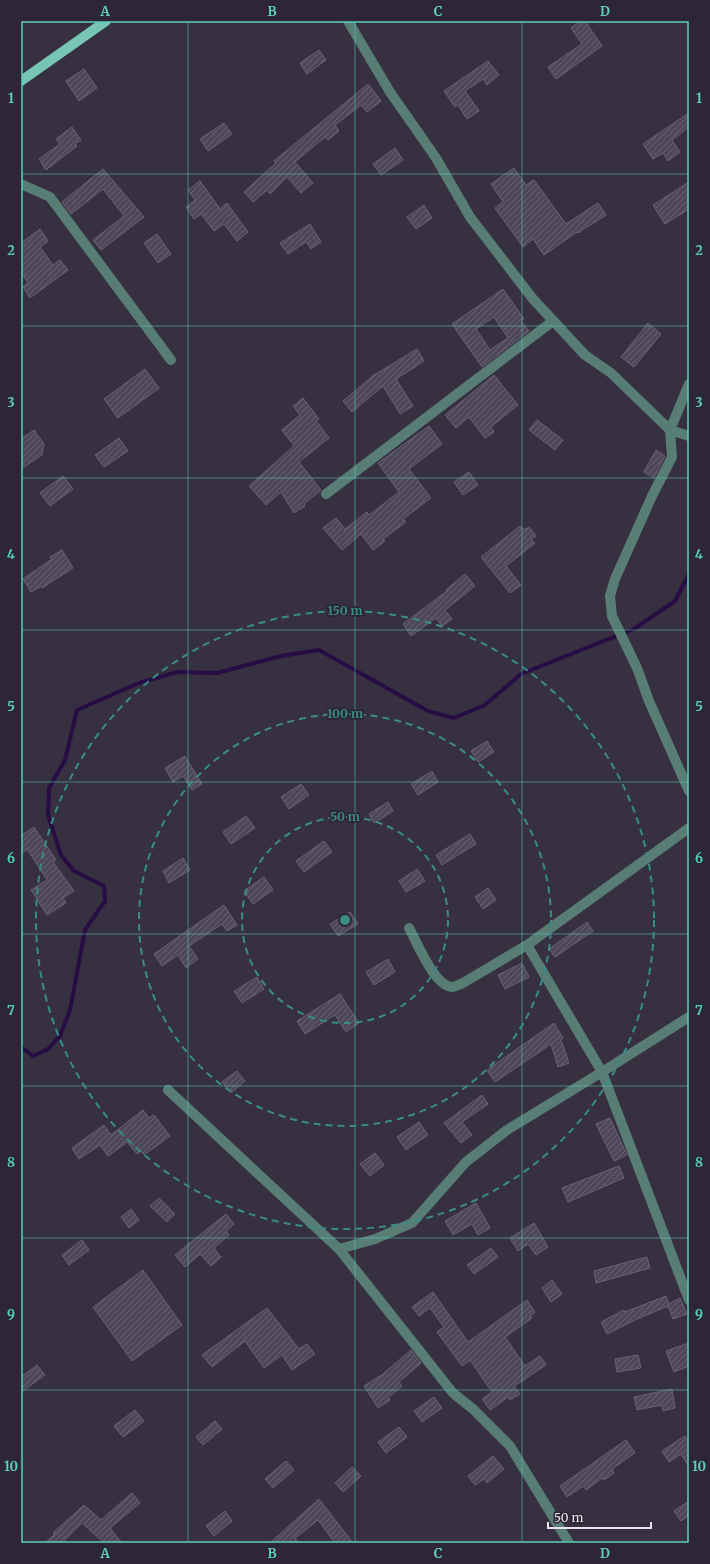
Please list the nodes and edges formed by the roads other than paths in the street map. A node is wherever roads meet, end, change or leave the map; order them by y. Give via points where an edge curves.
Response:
1 (348, 21) edge
2 (102, 22) edge
3 (21, 81) edge
4 (21, 184) edge
5 (553, 321) junction
6 (171, 360) dead end
7 (689, 384) edge
8 (670, 430) junction
9 (689, 436) edge
10 (326, 494) dead end
11 (689, 791) edge
12 (689, 828) edge
13 (409, 928) dead end
14 (527, 945) junction
15 (689, 1017) edge
16 (602, 1072) junction
17 (168, 1090) dead end
18 (339, 1249) junction
19 (689, 1300) edge
20 (569, 1543) edge

1 - 5 street via 390,92 436,158 470,217 528,293
2 - 3 main road
4 - 6 street via 50,197
5 - 8 street via 585,355 611,373
5 - 10 street
7 - 8 street
8 - 9 street
8 - 11 street via 672,457 652,496 610,596 612,616
12 - 14 street
13 - 14 street via 435,976 443,984 453,987
14 - 16 street
15 - 16 street
16 - 18 street via 507,1130 466,1162 412,1223 374,1239
16 - 19 street
17 - 18 street
18 - 20 street via 453,1393 510,1446

